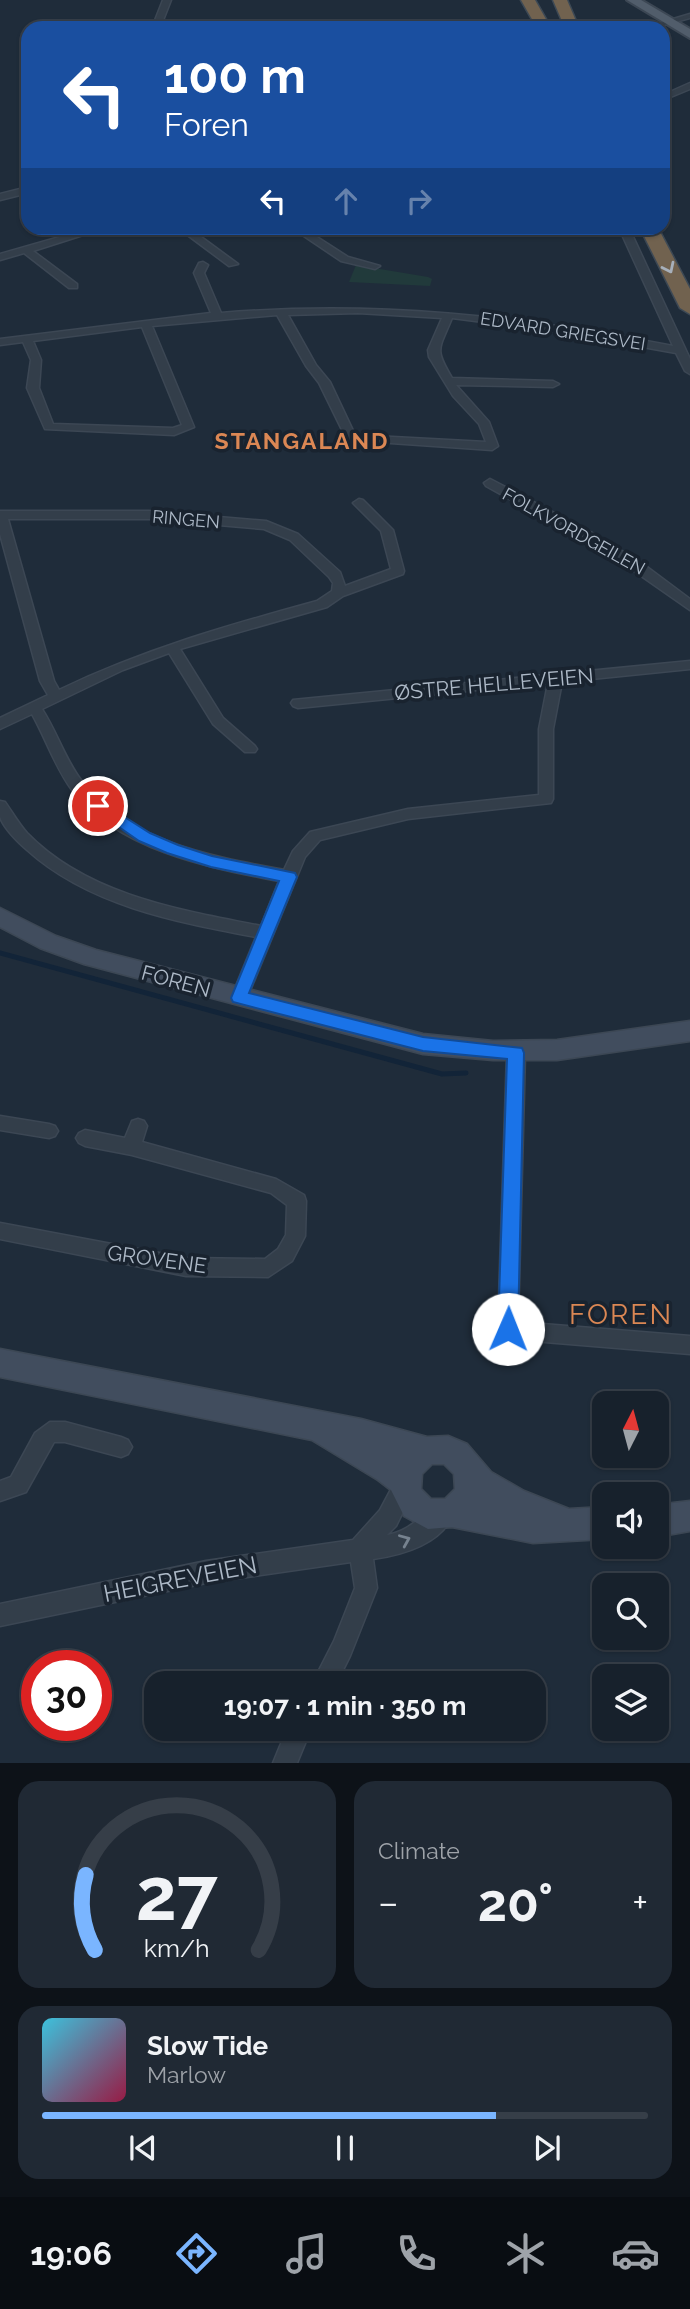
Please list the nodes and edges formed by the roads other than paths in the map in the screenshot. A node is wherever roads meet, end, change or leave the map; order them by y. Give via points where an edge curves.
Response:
1 (167, 0) edge
2 (528, 0) edge
3 (541, 0) edge
4 (619, 0) edge
5 (633, 0) edge
6 (690, 18) edge
7 (159, 21) edge
8 (540, 21) edge
9 (549, 21) edge
10 (656, 21) edge
11 (658, 21) edge
12 (670, 23) edge
13 (670, 27) edge
14 (670, 29) edge
15 (690, 34) edge
16 (690, 40) edge
17 (688, 90) edge
18 (670, 96) edge
19 (21, 192) edge
20 (0, 197) edge
21 (670, 233) edge
22 (76, 235) edge
23 (193, 235) edge
24 (309, 235) edge
25 (328, 235) edge
26 (627, 235) edge
27 (653, 235) edge
28 (316, 239) junction
29 (26, 250) junction
30 (0, 257) edge
31 (233, 264) dead end
32 (203, 265) dead end
33 (375, 266) dead end
34 (690, 272) edge
35 (73, 286) dead end
36 (690, 308) edge
37 (281, 312) junction
38 (447, 315) junction
39 (218, 317) junction
40 (146, 324) junction
41 (27, 338) junction
42 (0, 342) edge
43 (678, 350) junction
44 (690, 371) edge
45 (450, 381) junction
46 (553, 384) dead end
47 (490, 483) dead end
48 (359, 503) dead end
49 (0, 515) edge
50 (338, 593) junction
51 (690, 606) edge
52 (172, 647) junction
53 (690, 665) edge
54 (556, 679) junction
55 (55, 695) junction
56 (298, 703) dead end
57 (34, 706) junction
58 (0, 724) edge
59 (250, 749) dead end
60 (0, 806) edge
61 (289, 877) junction
62 (0, 917) edge
63 (267, 933) junction
64 (239, 998) junction
65 (690, 1031) edge
66 (516, 1053) junction
67 (0, 1123) edge
68 (138, 1126) dead end
69 (48, 1131) dead end
70 (85, 1139) dead end
71 (132, 1147) junction
72 (0, 1231) edge
73 (690, 1345) edge
74 (0, 1363) edge
75 (312, 1426) junction
76 (121, 1447) dead end
77 (426, 1451) junction
78 (470, 1474) junction
79 (405, 1483) junction
80 (0, 1491) edge
81 (448, 1513) junction
82 (690, 1516) edge
83 (669, 1519) edge
84 (565, 1523) junction
85 (592, 1523) edge
86 (360, 1548) junction
87 (0, 1615) edge
88 (330, 1671) edge
89 (294, 1741) edge
90 (285, 1763) edge

1 - 7 street
2 - 8 highway
3 - 9 highway
4 - 10 main road
5 - 11 main road
6 - 12 street
13 - 15 main road
14 - 16 main road
17 - 18 street
19 - 20 street
21 - 34 highway
22 - 29 street
23 - 31 street
24 - 28 street
25 - 28 street
26 - 43 street
27 -> 36 highway
28 - 33 street via 345,259
29 - 30 street
29 - 35 street
32 - 39 street via 199,273
37 - 38 street, EDVARD GRIEGSVEI
37 - 39 street, EDVARD GRIEGSVEI
37 - 45 street via 324,382 351,438 492,446 479,414 465,404
38 - 43 street, EDVARD GRIEGSVEI via 582,331
38 - 45 street via 433,350
39 - 40 street, EDVARD GRIEGSVEI
40 - 41 street, EDVARD GRIEGSVEI
40 - 41 street via 188,427 174,432 48,427 33,388 36,360
41 - 42 street, EDVARD GRIEGSVEI
43 - 44 street
45 - 46 street
47 - 51 street, FOLKVORDGEILEN via 607,545
48 - 50 street via 387,530 398,571
49 - 50 street, RINGEN via 149,515 266,525 294,537 335,575
49 - 55 street via 47,681
50 - 52 street via 321,604
52 - 55 street
52 - 59 street via 218,721
53 - 54 street, ØSTRE HELLEVEIEN
54 - 56 street, ØSTRE HELLEVEIEN
54 - 61 street via 546,729 546,799 408,814 338,828 315,835 303,846
55 - 57 street
57 - 58 street
57 - 61 street via 78,786 112,817 173,849
60 - 63 street via 25,842 80,879 190,918
61 - 63 street
62 - 64 street, FOREN via 92,958
63 - 64 street
64 - 66 street, FOREN via 423,1044
65 - 66 street, FOREN via 575,1051
66 - 73 street via 508,1329
67 - 69 street
68 - 71 street
70 - 71 street, GROVENE
71 - 72 street, GROVENE via 276,1187 297,1201 295,1236 285,1255 268,1268 186,1268
74 - 75 main road
75 - 77 street via 361,1433
75 - 79 street via 389,1469
76 - 80 street via 50,1432 18,1485
77 - 78 street via 453,1454
77 - 79 street via 410,1463
78 - 81 street via 470,1492
78 - 84 main road via 507,1502
79 - 81 street via 417,1507
79 - 86 street via 388,1518
81 - 84 street via 533,1527
86 -> 81 street, HEIGREVEIEN via 400,1544
82 - 83 street
84 - 85 street
86 - 87 street, HEIGREVEIEN via 206,1572
86 - 88 street via 366,1588
89 - 90 street

